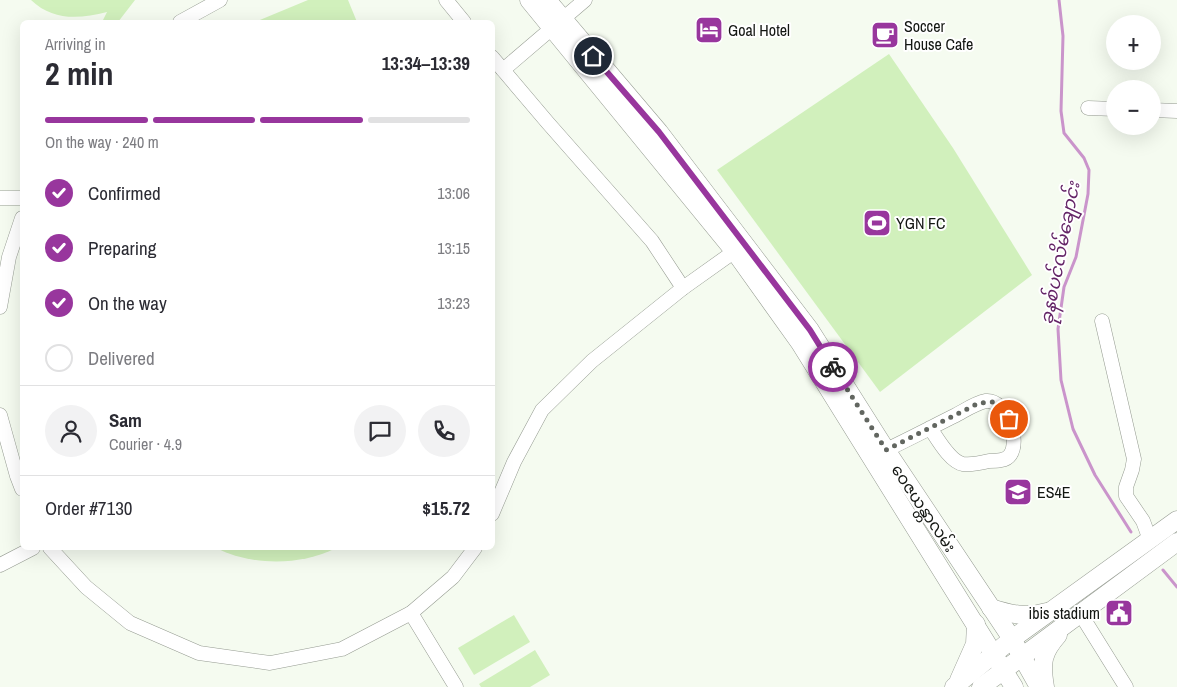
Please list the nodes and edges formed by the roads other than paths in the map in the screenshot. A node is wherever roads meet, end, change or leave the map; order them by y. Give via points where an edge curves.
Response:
1 (220, 0) edge
2 (446, 0) edge
3 (529, 0) edge
4 (548, 0) edge
5 (585, 0) edge
6 (184, 20) edge
7 (462, 20) edge
8 (557, 23) junction
9 (495, 61) edge
10 (503, 70) junction
11 (1088, 108) dead end
12 (1106, 109) edge
13 (1161, 110) edge
14 (1177, 111) edge
15 (0, 198) edge
16 (20, 198) edge
17 (20, 224) edge
18 (739, 248) junction
19 (684, 288) junction
20 (0, 307) edge
21 (1102, 321) dead end
22 (0, 415) edge
23 (930, 428) junction
24 (886, 450) junction
25 (20, 484) edge
26 (495, 507) edge
27 (1177, 520) edge
28 (1150, 540) junction
29 (1177, 542) edge
30 (29, 550) edge
31 (52, 550) edge
32 (473, 550) edge
33 (0, 565) edge
34 (991, 608) junction
35 (1056, 608) junction
36 (411, 613) junction
37 (1076, 616) junction
38 (976, 624) junction
39 (1012, 639) junction
40 (994, 654) junction
41 (1022, 656) junction
42 (1004, 670) junction
43 (955, 686) edge
44 (456, 687) edge
45 (981, 687) edge
46 (1014, 687) edge
47 (1040, 687) edge
48 (1045, 687) edge
49 (1126, 687) edge

1 - 6 street
2 - 7 street
3 - 8 main road, ဝေဇယန္တာလမ်း
4 - 8 main road, ဝေဇယန္တာလမ်း
5 - 8 street
8 - 10 street
8 - 18 main road, ဝေဇယန္တာလမ်း
9 - 10 street
10 - 19 street via 652,241
11 - 12 street
13 - 14 street
15 - 16 street
17 - 20 street via 9,257
18 - 19 street
18 - 24 main road, ဝေဇယန္တာလမ်း via 810,330
18 - 38 main road, ဝေဇယန္တာလမ်း
19 - 26 street via 592,361 542,410 514,462
21 - 28 street via 1134,459 1126,496 1143,521
22 - 25 street
23 - 23 street via 979,403 994,402 1009,419 1013,449 1002,460 962,464 953,459
23 - 24 street
24 - 34 main road, ဝေဇယန္တာလမ်း
27 - 28 main road
28 - 35 main road
29 - 37 main road
30 - 33 street
31 - 36 street via 86,587 130,623 199,653 270,664 342,648
32 - 36 street via 453,577
34 - 35 main road via 1034,616
34 - 39 main road, ဝေဇယန္တာလမ်း
35 - 39 main road
36 - 44 street
37 - 41 main road
37 - 48 main road via 1048,647 1043,661
37 - 49 street
38 - 40 main road, ဝေဇယန္တာလမ်း
38 - 43 main road via 975,644
39 - 40 main road
39 - 41 main road, ဝေဇယန္တာလမ်း
40 - 42 main road, ဝေဇယန္တာလမ်း
40 - 43 main road
41 - 42 main road
41 - 47 main road, ဝေဇယန္တာလမ်း
42 - 45 main road
42 - 46 main road, ဝေဇယန္တာလမ်း

